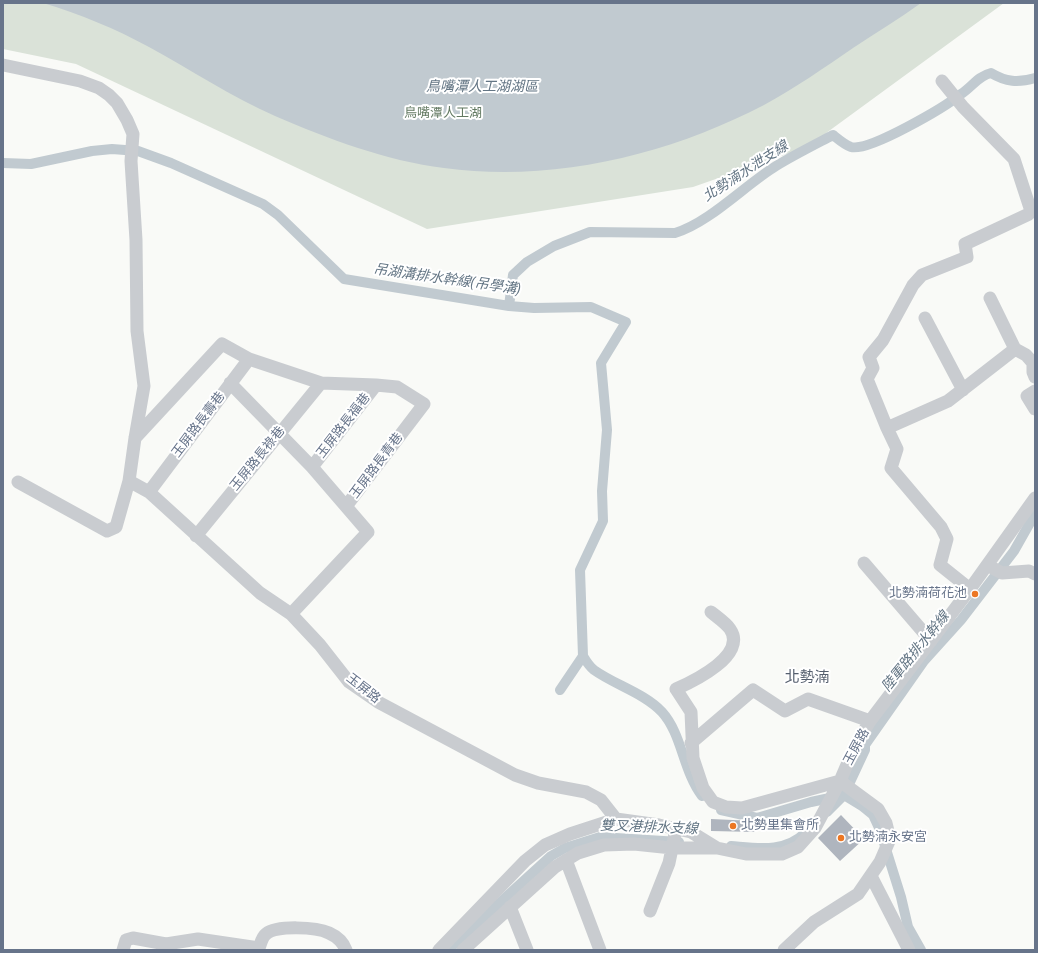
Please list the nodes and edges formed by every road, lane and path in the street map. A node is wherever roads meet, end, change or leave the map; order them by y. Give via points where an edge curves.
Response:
1 (3, 65) edge
2 (942, 81) dead end
3 (990, 298) dead end
4 (925, 318) dead end
5 (1015, 349) junction
6 (249, 359) junction
7 (1035, 378) edge
8 (230, 383) junction
9 (321, 383) junction
10 (376, 385) junction
11 (963, 390) junction
12 (1035, 391) edge
13 (1035, 409) edge
14 (887, 428) junction
15 (280, 433) junction
16 (134, 438) junction
17 (312, 467) junction
18 (18, 482) dead end
19 (129, 482) junction
20 (149, 492) junction
21 (1035, 498) edge
22 (346, 505) junction
23 (196, 536) junction
24 (864, 563) dead end
25 (988, 565) junction
26 (1035, 574) edge
27 (970, 589) junction
28 (711, 612) dead end
29 (291, 614) junction
30 (932, 641) junction
31 (870, 721) junction
32 (692, 743) junction
33 (837, 786) junction
34 (616, 819) junction
35 (676, 829) junction
36 (672, 848) junction
37 (717, 848) junction
38 (566, 860) junction
39 (870, 876) junction
40 (510, 907) junction
41 (650, 910) dead end
42 (123, 950) edge
43 (346, 950) edge
44 (439, 950) edge
45 (463, 950) edge
46 (527, 950) edge
47 (600, 950) edge
48 (784, 950) edge
49 (909, 950) edge

1 - 16 street via 80,81 99,88 116,103 128,120 133,134 131,161 136,240 137,331 144,386
2 - 14 street via 963,107 1014,159 1031,211 965,244 967,257 922,275 913,286 883,340 869,357 873,368 868,379
3 - 5 street
4 - 11 street
5 - 7 street via 1026,355 1033,363
5 - 11 street
6 - 8 street, 玉屏路長壽巷
6 - 9 street
6 - 16 street via 222,344
8 - 15 street
8 - 20 street, 玉屏路長壽巷
9 - 10 street
9 - 15 street, 玉屏路長祿巷
10 - 17 street, 玉屏路長福巷
10 - 22 street, 玉屏路長青巷 via 397,387 424,404
11 - 14 street via 948,401
12 - 13 street via 1027,396
14 - 27 street via 897,449 891,468 941,527 947,539 940,565
15 - 17 street
15 - 23 street, 玉屏路長祿巷
16 - 19 street
17 - 22 street
18 - 19 street via 107,531 116,527
19 - 20 street, 玉屏路
20 - 23 street, 玉屏路
21 - 25 street, 玉屏路
22 - 29 street, 玉屏路長青巷 via 368,532
23 - 29 street, 玉屏路 via 260,593
24 - 30 street
25 - 26 street via 1002,574 1029,571
25 - 27 street, 玉屏路
27 - 30 street, 玉屏路
28 - 32 street via 730,629 734,642 731,652 710,670 676,690 692,712
29 - 34 street, 玉屏路 via 349,682 378,702 515,775 538,783 586,792 601,800
30 - 31 street, 玉屏路
31 - 32 street via 808,699 785,712 753,690
31 - 33 street, 玉屏路 via 855,746
32 - 33 street via 693,758 703,788 713,802 726,807 748,806 811,789
33 - 37 street, 玉屏路 via 815,828 798,847 782,854 746,854
33 - 39 street, 玉屏路 via 852,790 878,809 886,823 890,839 880,862
34 - 35 street, 玉屏路
34 - 44 street, 玉屏路 via 545,845 524,861
35 - 36 street
35 - 37 street, 玉屏路 via 691,832
36 - 37 street
36 - 38 street via 634,844 604,846 578,853
36 - 41 street via 669,863
38 - 40 street
38 - 47 street
39 - 48 street via 858,894 814,922
39 - 49 street
40 - 45 street
40 - 46 street
42 - 43 street via 126,940 133,938 166,944 198,940 259,948 264,935 273,929 310,928 329,932 342,941

